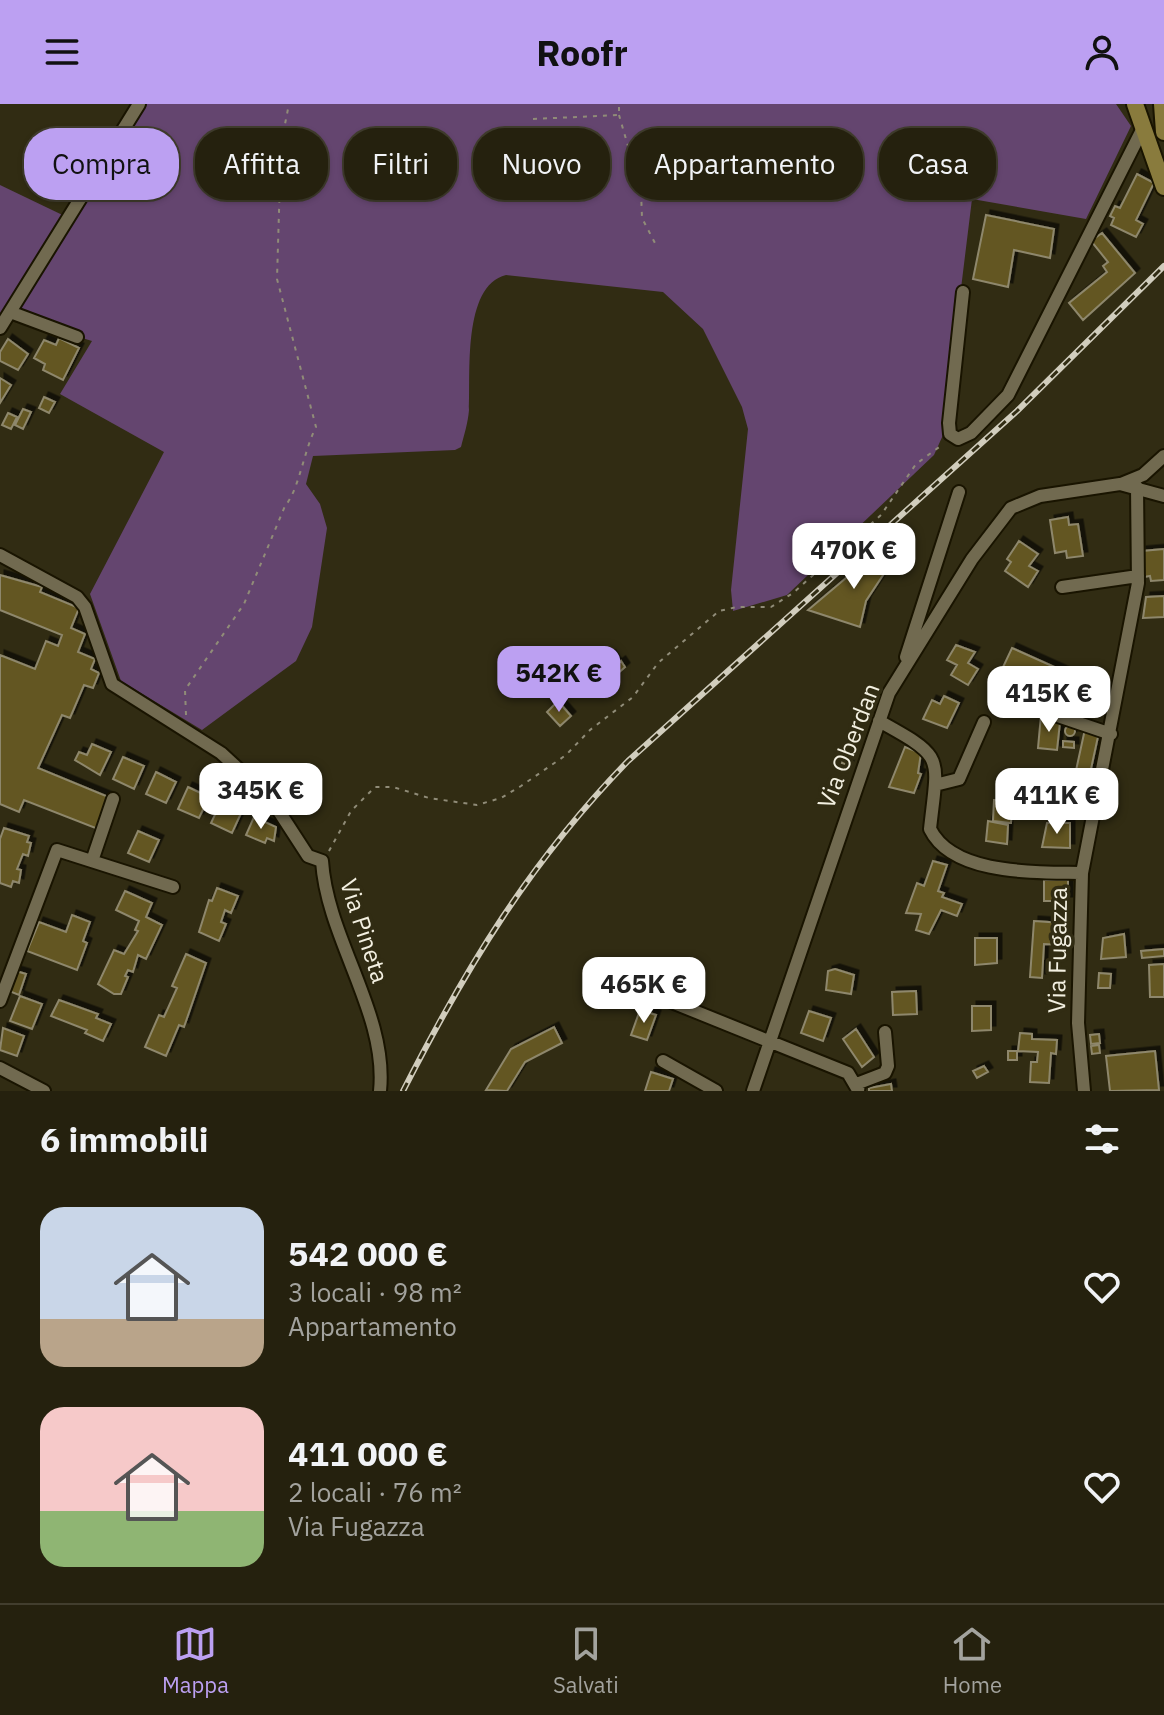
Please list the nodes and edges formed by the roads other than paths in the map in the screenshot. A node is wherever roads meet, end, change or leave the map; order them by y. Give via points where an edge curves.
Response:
1 (139, 104) edge
2 (1135, 104) edge
3 (1162, 104) edge
4 (1143, 128) junction
5 (1164, 132) edge
6 (1164, 187) edge
7 (963, 292) dead end
8 (10, 312) junction
9 (0, 328) edge
10 (77, 337) dead end
11 (1164, 456) edge
12 (1120, 484) junction
13 (1137, 487) junction
14 (959, 492) dead end
15 (1164, 496) edge
16 (0, 555) edge
17 (1138, 576) junction
18 (1062, 587) dead end
19 (900, 675) junction
20 (1049, 713) dead end
21 (879, 721) junction
22 (984, 722) dead end
23 (1111, 734) junction
24 (935, 785) junction
25 (113, 799) dead end
26 (92, 861) junction
27 (1082, 873) junction
28 (173, 887) dead end
29 (627, 984) dead end
30 (0, 1001) edge
31 (885, 1032) dead end
32 (770, 1040) junction
33 (663, 1061) dead end
34 (0, 1068) edge
35 (17, 1077) junction
36 (858, 1090) edge
37 (15, 1091) edge
38 (44, 1091) edge
39 (380, 1091) edge
40 (716, 1091) edge
41 (753, 1091) edge
42 (1084, 1091) edge

1 - 8 street
2 - 4 main road
3 - 5 main road
4 - 6 main road
4 - 7 street via 1008,395 971,433 954,439 949,423
8 - 9 street
8 - 10 street
11 - 12 street, Via Oberdan via 1143,475
12 - 13 street, Via Oberdan
12 - 19 street, Via Oberdan via 1071,489 1011,508 972,559
13 - 15 street, Via Oberdan
13 - 17 street, Via Fugazza
14 - 19 street
16 - 39 street, Via Pineta via 77,597 112,684 221,753 271,799 308,856 322,861 327,907 377,1047
17 - 18 street
17 - 23 street, Via Fugazza
19 - 21 street, Via Oberdan
20 - 23 street
21 - 24 street via 925,747 934,759
21 - 32 street, Via Oberdan
22 - 24 street via 959,779
23 - 27 street, Via Fugazza
24 - 27 street via 930,829 956,853 1018,872
25 - 26 street
26 - 28 street
26 - 30 street via 57,850
27 - 42 street, Via Fugazza via 1078,1023
29 - 32 street
31 - 36 street via 885,1073 859,1083
32 - 36 street via 848,1073
32 - 41 street, Via Oberdan
33 - 40 street
34 - 35 street
35 - 37 street
35 - 38 street

